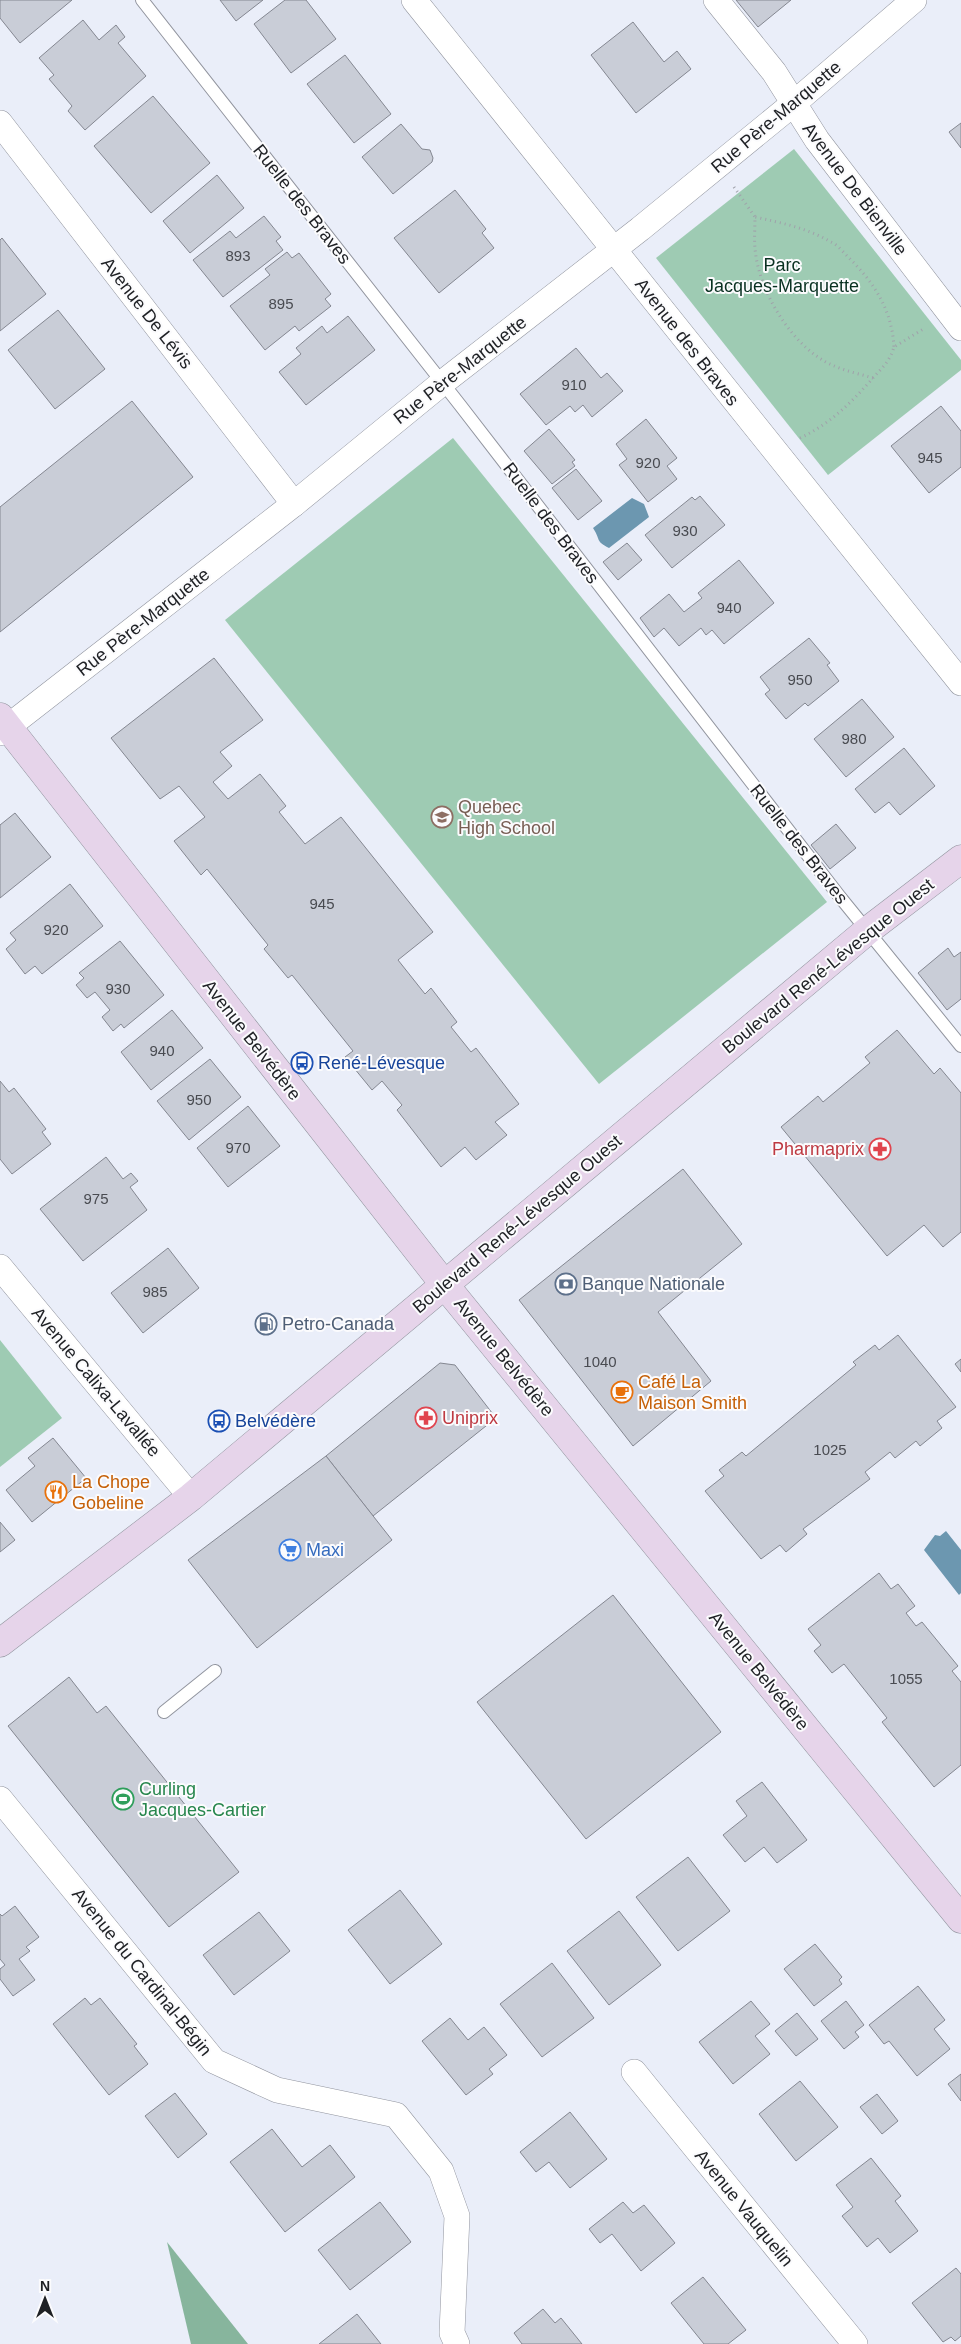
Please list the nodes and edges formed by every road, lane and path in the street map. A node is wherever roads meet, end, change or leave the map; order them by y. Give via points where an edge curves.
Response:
1 (142, 0) edge
2 (414, 0) edge
3 (716, 0) edge
4 (914, 0) edge
5 (793, 104) junction
6 (0, 123) edge
7 (719, 165) junction
8 (755, 217) junction
9 (614, 248) junction
10 (955, 320) edge
11 (894, 346) junction
12 (873, 378) junction
13 (442, 383) junction
14 (772, 450) junction
15 (294, 504) junction
16 (961, 683) edge
17 (3, 726) edge
18 (961, 859) edge
19 (868, 931) junction
20 (961, 1046) edge
21 (0, 1267) edge
22 (444, 1284) junction
23 (191, 1497) junction
24 (0, 1643) edge
25 (215, 1671) dead end
26 (164, 1712) dead end
27 (0, 1798) edge
28 (961, 1919) edge
29 (634, 2072) dead end
30 (457, 2344) edge
31 (855, 2344) edge

1 - 13 lane, Ruelle des Braves
2 - 9 street, Avenue des Braves
3 - 5 street, Avenue De Bienville via 774,72
4 - 5 street, Rue Père-Marquette
5 - 7 street, Rue Père-Marquette
5 - 10 street, Avenue De Bienville
6 - 15 street, Avenue De Lévis
7 - 8 path
7 - 9 street, Rue Père-Marquette
8 - 11 path via 797,226 833,242 861,269 877,291 886,308
8 - 12 path via 755,250 765,287 778,314 806,348 832,365
9 - 13 street, Rue Père-Marquette
9 - 14 street, Avenue des Braves
10 - 11 path
11 - 12 path via 890,359
12 - 14 path via 854,401 820,429
13 - 15 street, Rue Père-Marquette
13 - 19 lane, Ruelle des Braves
14 - 16 street, Avenue des Braves
15 - 17 street, Rue Père-Marquette
17 - 22 street, Avenue Belvédère
18 - 19 street, Boulevard René-Lévesque Ouest
19 - 20 lane, Ruelle des Braves
19 - 22 street, Boulevard René-Lévesque Ouest
21 - 23 street, Avenue Calixa-Lavallée
22 - 23 street, Boulevard René-Lévesque Ouest
22 - 28 street, Avenue Belvédère
23 - 24 street, Boulevard René-Lévesque Ouest
25 - 26 lane
27 - 30 street, Avenue du Cardinal-Bégin via 214,2061 277,2090 396,2115 441,2171 457,2216 452,2333
29 - 31 street, Avenue Vauquelin

